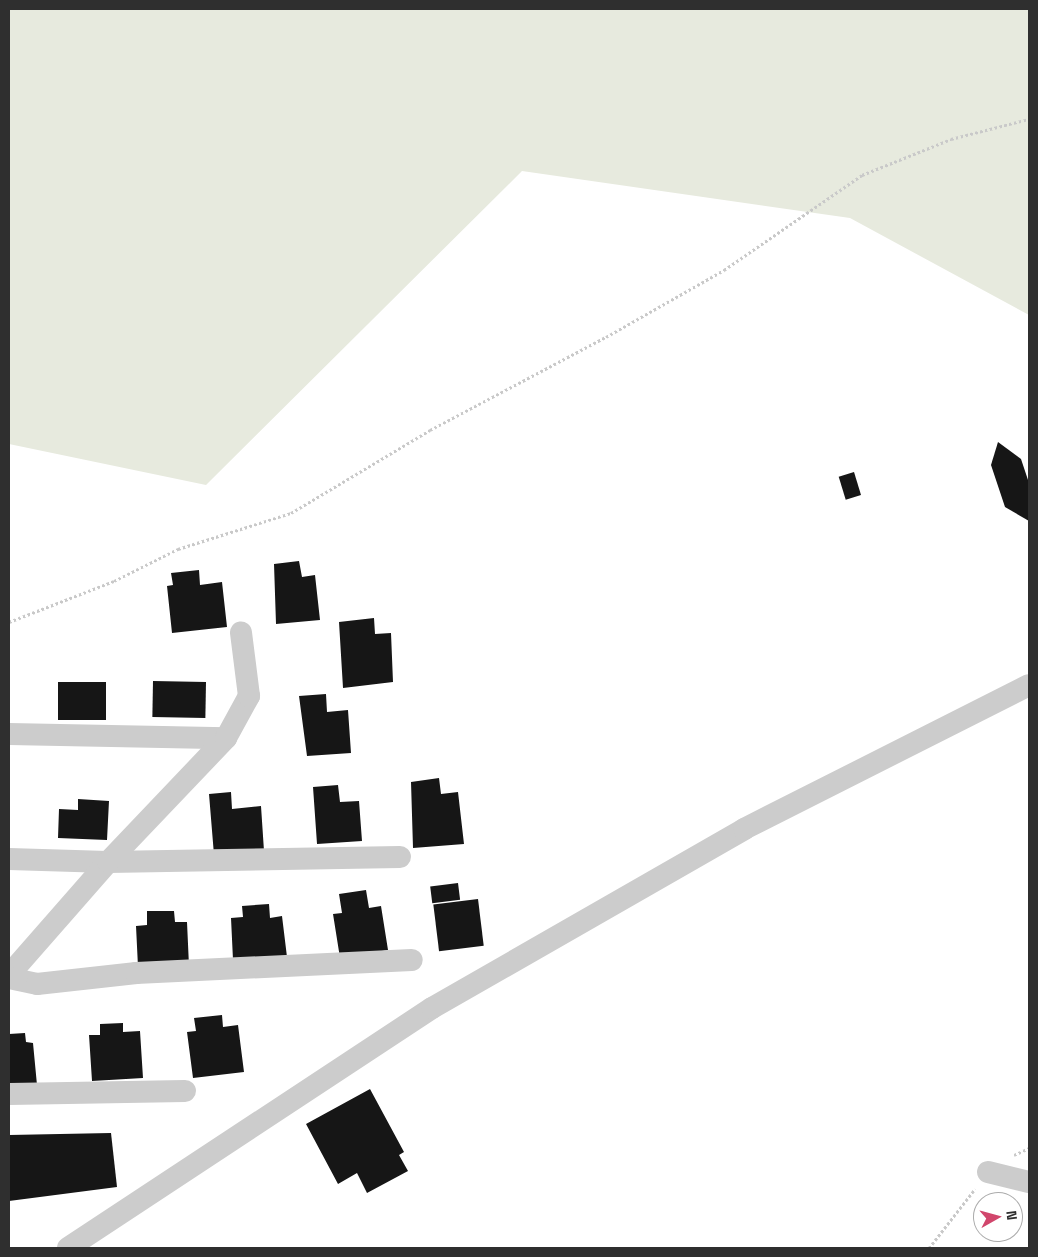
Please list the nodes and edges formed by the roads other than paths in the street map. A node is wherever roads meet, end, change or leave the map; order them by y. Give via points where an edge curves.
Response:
1 (240, 633) dead end
2 (1029, 684) edge
3 (9, 734) edge
4 (226, 738) junction
5 (400, 857) dead end
6 (9, 859) edge
7 (108, 862) junction
8 (412, 960) dead end
9 (9, 977) edge
10 (185, 1090) dead end
11 (9, 1094) edge
12 (988, 1172) dead end
13 (1029, 1182) edge
14 (68, 1248) edge

1 - 4 street via 249,696
2 - 14 street via 744,829 432,1008
3 - 4 street
4 - 7 street
5 - 7 street
6 - 7 street
7 - 9 street
8 - 9 street via 136,973 37,984
10 - 11 street
12 - 13 street

